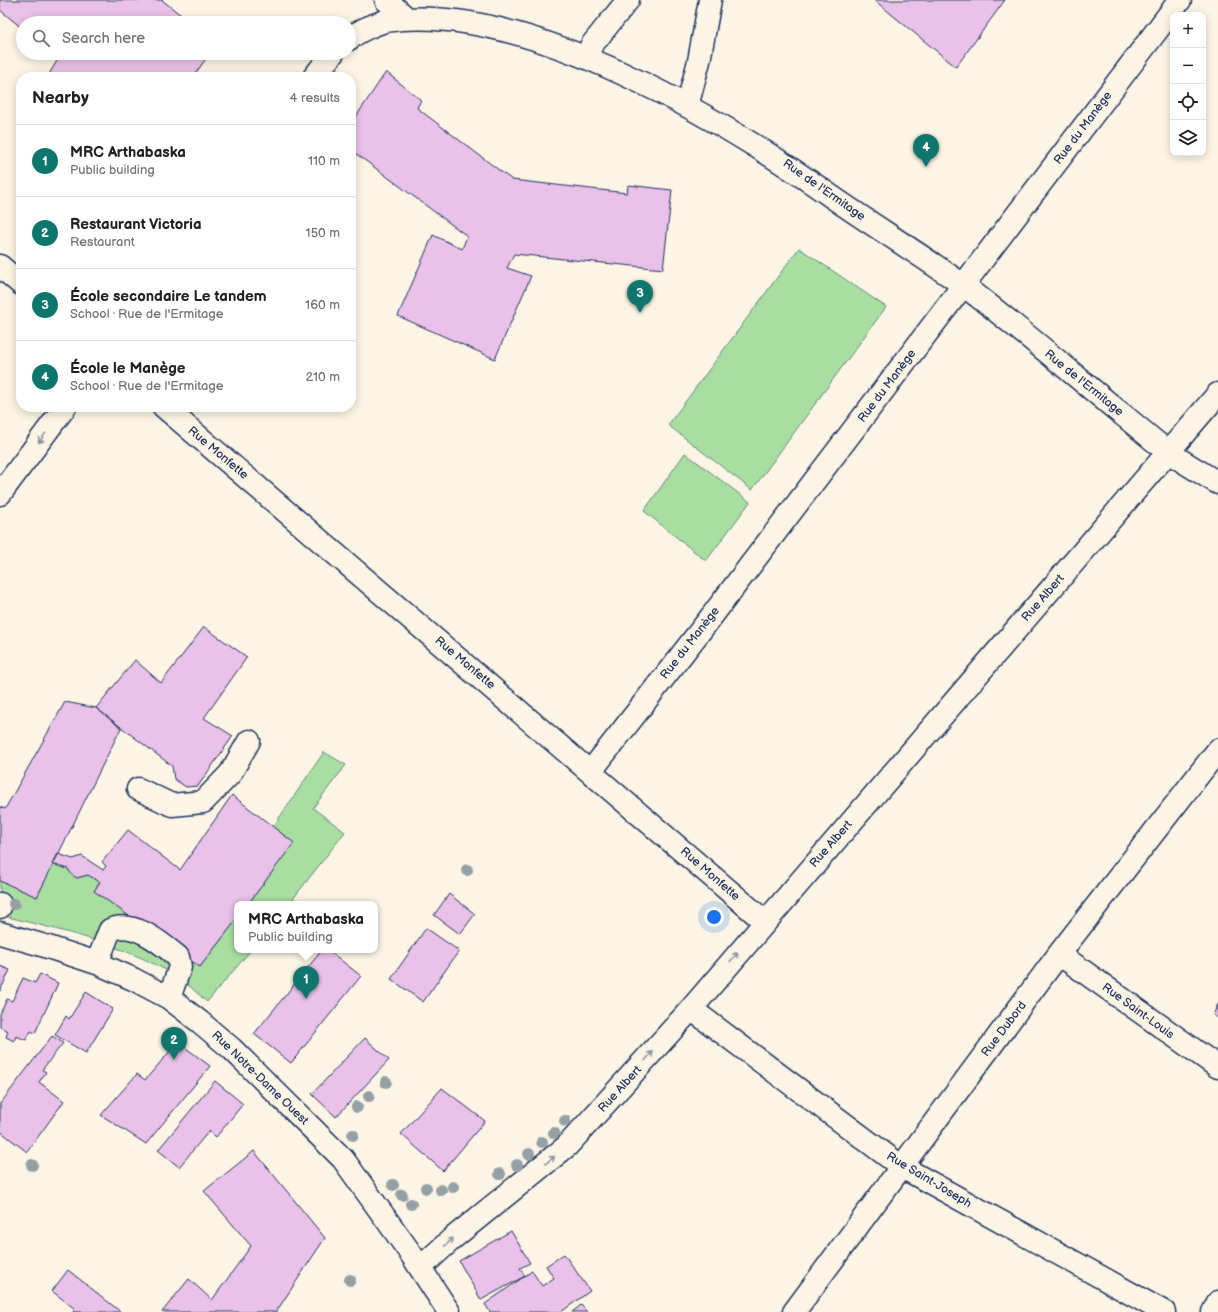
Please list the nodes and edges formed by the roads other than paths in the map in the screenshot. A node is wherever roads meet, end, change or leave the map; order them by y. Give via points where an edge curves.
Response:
1 (628, 0) edge
2 (710, 0) edge
3 (1180, 0) edge
4 (394, 7) edge
5 (356, 33) edge
6 (591, 46) junction
7 (327, 60) edge
8 (318, 72) edge
9 (689, 99) junction
10 (0, 266) edge
11 (16, 280) edge
12 (963, 286) junction
13 (1218, 394) edge
14 (61, 412) edge
15 (170, 412) edge
16 (1169, 452) junction
17 (1218, 483) edge
18 (0, 494) edge
19 (249, 741) dead end
20 (1218, 750) edge
21 (591, 771) junction
22 (138, 789) dead end
23 (764, 921) junction
24 (0, 934) edge
25 (1059, 954) junction
26 (97, 963) junction
27 (169, 998) junction
28 (691, 1008) junction
29 (1218, 1067) edge
30 (902, 1167) junction
31 (420, 1268) junction
32 (1218, 1302) edge
33 (448, 1312) edge
34 (794, 1312) edge
35 (1164, 1312) edge
36 (1213, 1312) edge

1 - 6 street
2 - 9 street
3 - 12 street, Rue du Manège
4 - 5 street, Rue de l'Ermitage
4 - 6 street, Rue de l'Ermitage via 428,10 455,7 502,15 562,32
6 - 9 street, Rue de l'Ermitage via 636,67
7 - 8 street
9 - 12 street, Rue de l'Ermitage
10 - 11 street
12 - 16 street, Rue de l'Ermitage
12 - 21 street, Rue du Manège
13 - 16 street, Rue Albert
14 -> 18 street
15 - 21 street, Rue Monfette
16 - 17 street, Rue de l'Ermitage
16 - 23 street, Rue Albert
19 - 22 street via 230,774 203,802 172,805
20 - 25 street, Rue Dubord
21 - 23 street, Rue Monfette
28 -> 23 street, Rue Albert
24 - 26 street, Rue Notre-Dame Ouest
25 - 29 street, Rue Saint-Louis
25 - 30 street, Rue Dubord
26 - 27 street, Rue Notre-Dame Ouest
26 - 27 street via 110,930 126,926 148,936 178,957 180,967
27 - 31 street, Rue Notre-Dame Ouest via 232,1049 343,1159
28 - 30 street, Rue Saint-Joseph
31 -> 28 street, Rue Albert via 453,1238 568,1146
30 - 34 street, Rue Dubord
30 - 35 street, Rue Saint-Joseph
31 - 33 street, Rue Notre-Dame Ouest
32 - 36 street

